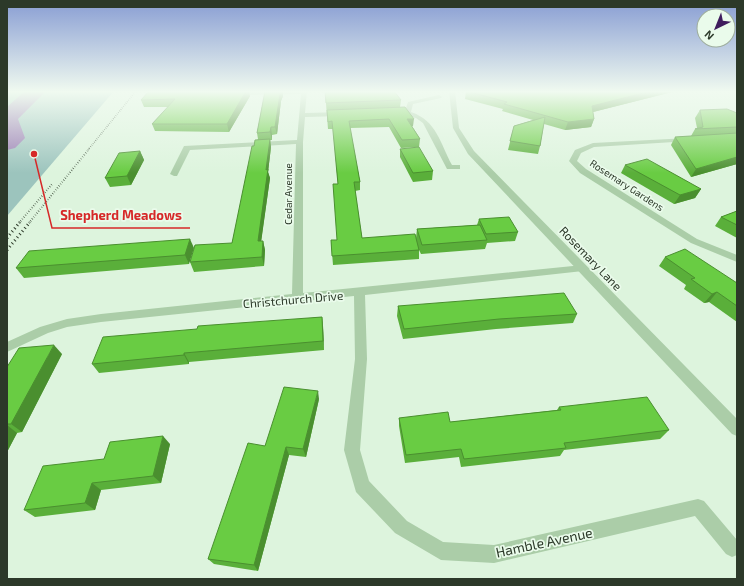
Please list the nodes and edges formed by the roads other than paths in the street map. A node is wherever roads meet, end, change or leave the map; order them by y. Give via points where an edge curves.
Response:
1 (301, 118) edge
2 (423, 118) edge
3 (455, 118) edge
4 (699, 140) edge
5 (300, 142) junction
6 (456, 167) dead end
7 (174, 174) dead end
8 (737, 259) edge
9 (583, 268) junction
10 (359, 292) junction
11 (297, 298) junction
12 (7, 347) edge
13 (737, 429) edge
14 (732, 548) dead end

1 - 5 street, Cedar Avenue
2 - 6 street via 435,135 450,167
3 - 9 street, Rosemary Lane via 456,128 471,152
4 - 8 street, Rosemary Gardens via 593,145 578,152 573,161 583,171 694,241
5 - 7 street via 188,144
5 - 11 street, Cedar Avenue
9 - 10 street, Christchurch Drive
9 - 13 street, Rosemary Lane
10 - 11 street, Christchurch Drive
10 - 14 street, Hamble Avenue via 361,359 352,450 362,486 401,527 441,551 494,554 698,507
11 - 12 street, Christchurch Drive via 67,323 44,330

